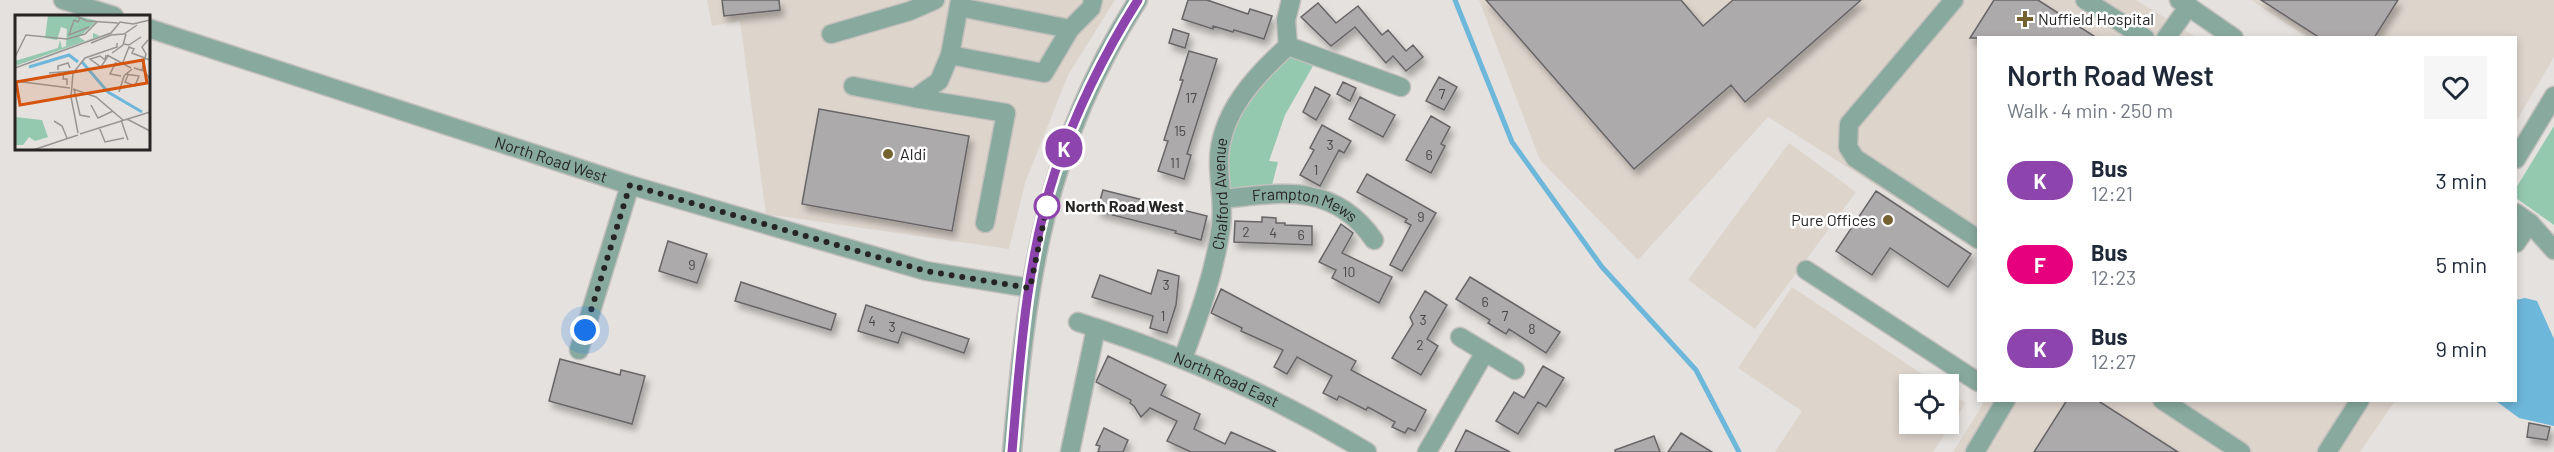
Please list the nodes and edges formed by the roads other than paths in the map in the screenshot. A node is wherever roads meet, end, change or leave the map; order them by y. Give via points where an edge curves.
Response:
1 (63, 0) edge
2 (935, 0) edge
3 (1093, 0) edge
4 (1138, 0) edge
5 (1291, 0) edge
6 (1954, 0) edge
7 (2085, 0) edge
8 (2184, 3) edge
9 (960, 4) edge
10 (1006, 8) edge
11 (111, 15) edge
12 (150, 29) edge
13 (1070, 29) junction
14 (831, 34) dead end
15 (2142, 36) edge
16 (2167, 36) edge
17 (2231, 36) edge
18 (1288, 46) junction
19 (950, 55) junction
20 (853, 86) dead end
21 (1401, 87) dead end
22 (2554, 96) edge
23 (915, 98) junction
24 (2517, 157) edge
25 (630, 185) junction
26 (1223, 199) junction
27 (2523, 218) edge
28 (985, 223) dead end
29 (1977, 238) edge
30 (2517, 239) edge
31 (1374, 240) dead end
32 (2554, 250) edge
33 (1806, 270) dead end
34 (1030, 288) junction
35 (1078, 322) dead end
36 (1095, 328) junction
37 (1460, 337) dead end
38 (579, 350) dead end
39 (1485, 352) junction
40 (1183, 358) junction
41 (1515, 370) dead end
42 (1977, 381) edge
43 (2005, 402) edge
44 (2165, 402) edge
45 (2359, 402) edge
46 (1012, 452) edge
47 (1070, 452) edge
48 (1367, 452) edge
49 (1427, 452) edge
50 (1976, 452) edge
51 (2241, 452) edge
52 (2327, 452) edge

1 - 11 street
2 - 14 street
3 - 13 street via 1091,8
4 - 34 street via 1112,43 1073,124 1049,196
5 - 18 street via 1286,20
6 - 29 street via 1850,124 1848,147 1855,158
7 - 15 street
8 - 16 street
8 - 17 street
9 - 10 street
9 - 19 street
10 - 13 street
12 - 25 street, North Road West
13 - 19 street via 1044,73
18 - 21 street
18 - 26 street, Chalford Avenue via 1248,86 1231,117 1219,160
19 - 23 street via 939,81
20 - 23 street
22 - 24 street
23 - 28 street via 1006,113
25 - 34 street, North Road West via 926,271
25 - 38 street
26 - 31 street, Frampton Mews via 1296,192 1316,196 1364,225
26 - 40 street, Chalford Avenue via 1215,258
27 - 30 street
27 - 32 street
33 - 42 street
34 - 46 street
35 - 36 street, North Road East
36 - 40 street, North Road East
36 - 47 street
37 - 39 street
39 - 41 street
39 - 49 street
40 - 48 street, North Road East via 1278,400
43 - 50 street
44 - 51 street
45 - 52 street

